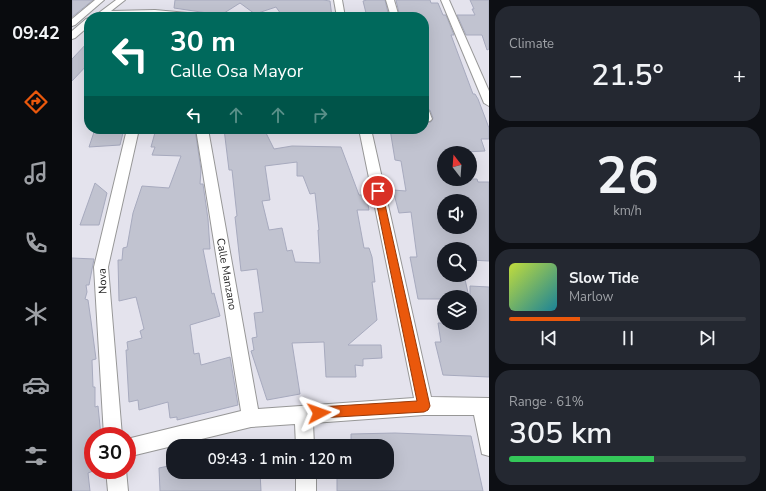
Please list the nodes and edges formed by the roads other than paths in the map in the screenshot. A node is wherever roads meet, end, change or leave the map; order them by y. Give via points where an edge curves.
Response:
1 (100, 0) edge
2 (121, 0) edge
3 (338, 0) edge
4 (390, 0) edge
5 (446, 0) edge
6 (85, 12) edge
7 (104, 12) edge
8 (340, 12) edge
9 (394, 12) edge
10 (84, 13) edge
11 (72, 23) edge
12 (84, 25) edge
13 (72, 36) edge
14 (489, 103) edge
15 (132, 134) edge
16 (203, 134) edge
17 (366, 134) edge
18 (424, 406) junction
19 (485, 407) edge
20 (304, 414) junction
21 (251, 418) junction
22 (112, 427) edge
23 (305, 439) edge
24 (136, 446) edge
25 (489, 447) edge
26 (117, 479) edge
27 (306, 479) edge
28 (118, 491) edge
29 (306, 491) edge

1 - 6 street
2 - 7 street
3 - 8 street
4 - 9 street
5 - 14 street
10 - 11 street
12 - 13 street
15 - 22 street, Nova via 101,267
16 - 21 street, Calle Manzano
17 - 18 street
18 - 19 street
18 - 20 street
19 - 25 street
20 - 21 street
20 - 23 street
21 - 24 street
26 - 28 street
27 - 29 street

